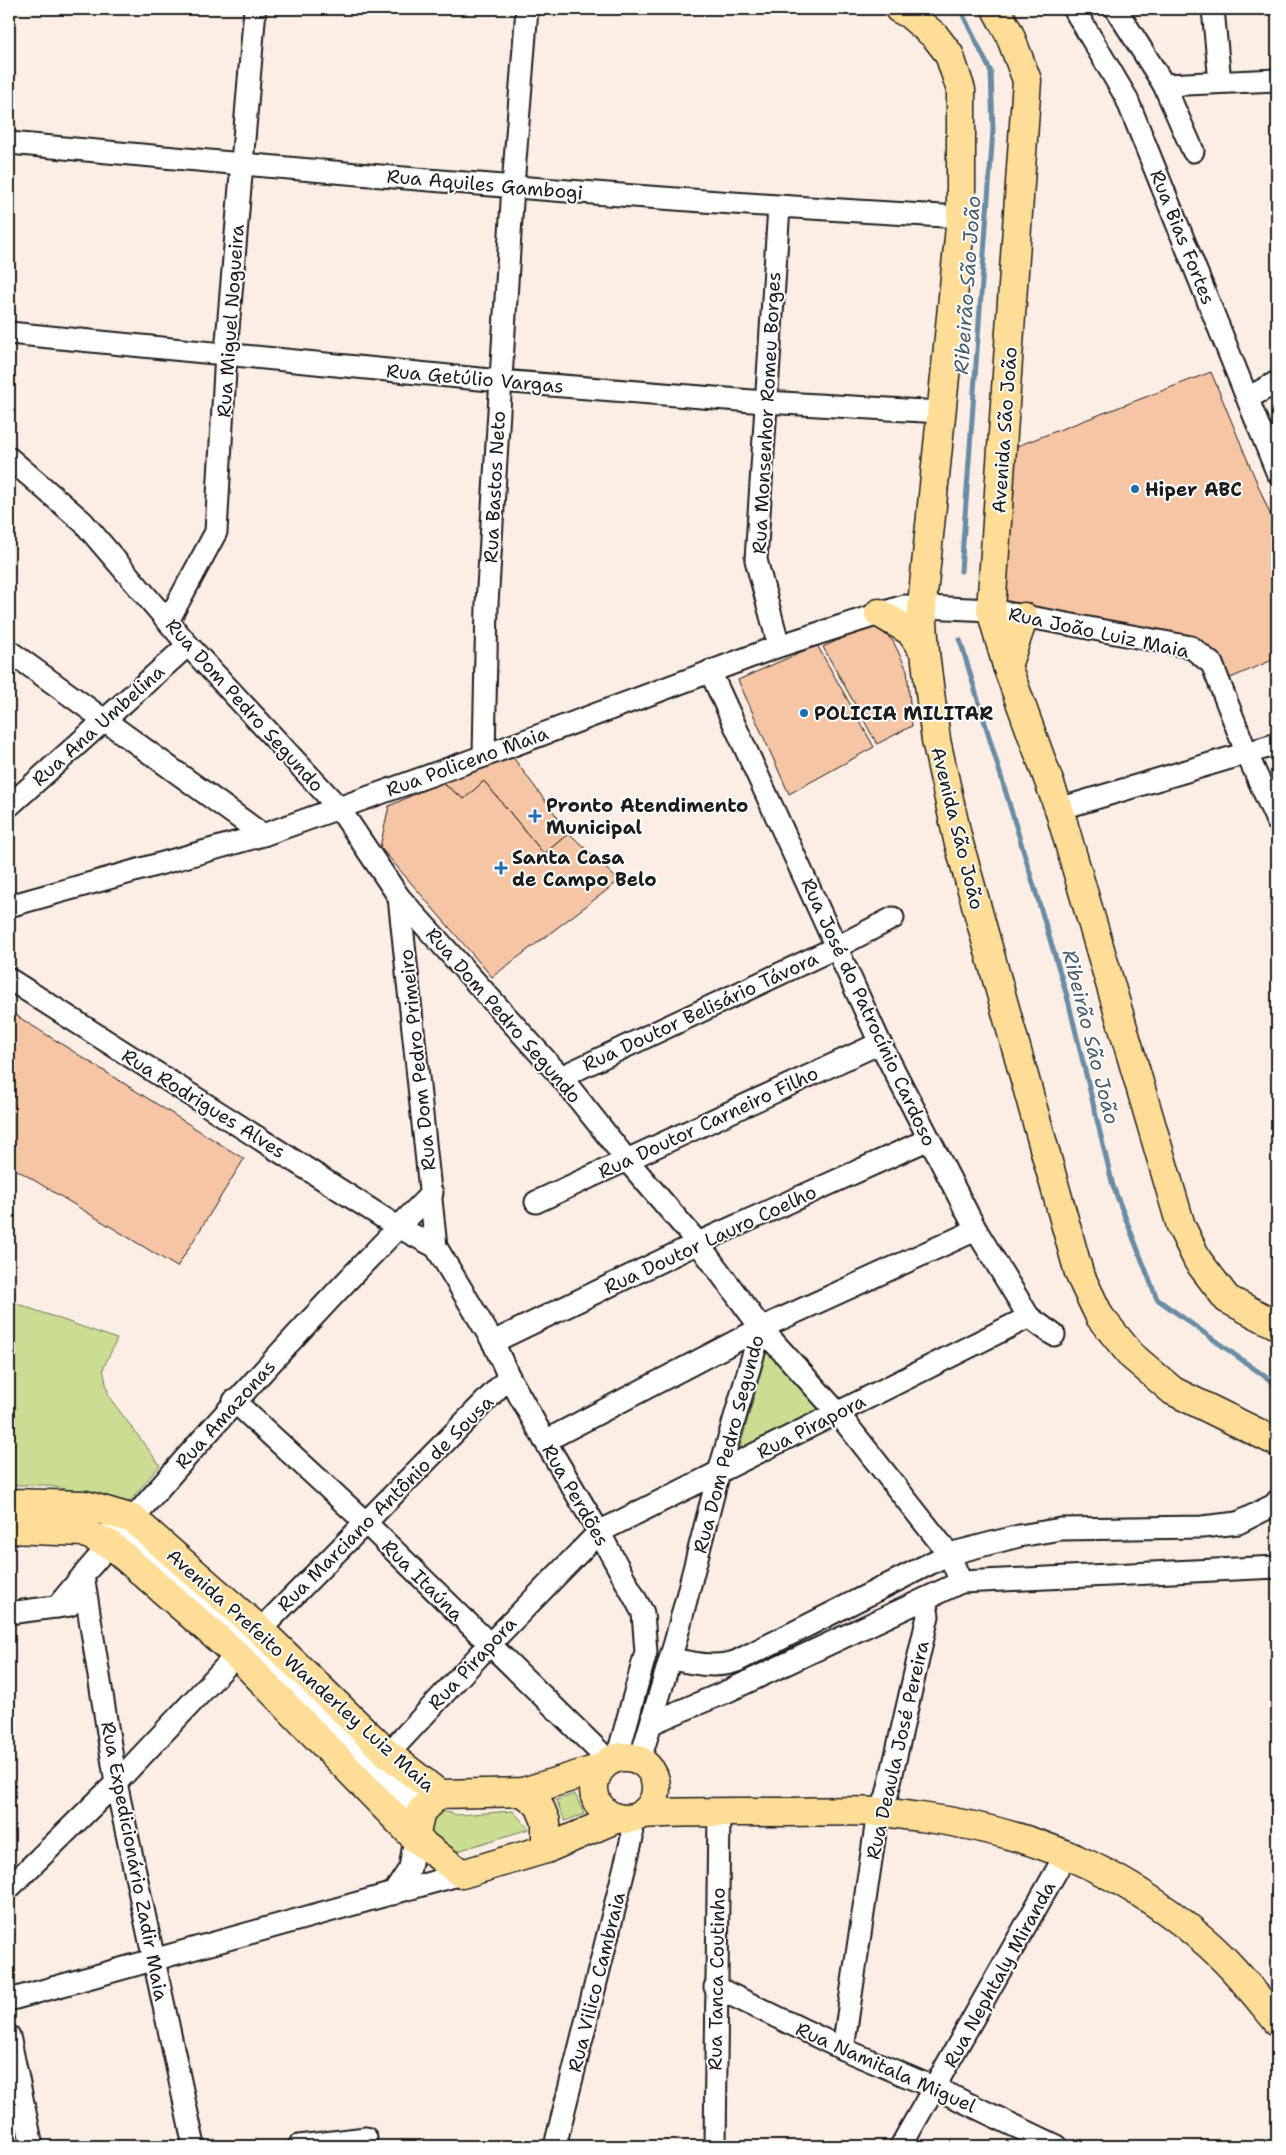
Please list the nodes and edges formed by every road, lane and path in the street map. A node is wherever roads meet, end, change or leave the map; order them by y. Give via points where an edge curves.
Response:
1 (255, 9) edge
2 (527, 9) edge
3 (899, 9) edge
4 (996, 9) edge
5 (1074, 9) edge
6 (1116, 9) edge
7 (1213, 9) edge
8 (1277, 80) edge
9 (1220, 82) junction
10 (1164, 85) junction
11 (9, 142) edge
12 (1192, 151) dead end
13 (242, 164) junction
14 (513, 186) junction
15 (779, 207) junction
16 (961, 217) junction
17 (9, 333) edge
18 (226, 353) junction
19 (500, 382) junction
20 (1277, 382) edge
21 (1248, 398) junction
22 (765, 402) junction
23 (941, 412) junction
24 (9, 458) edge
25 (1277, 472) edge
26 (922, 605) junction
27 (991, 610) junction
28 (879, 613) junction
29 (1024, 616) junction
30 (168, 622) junction
31 (188, 645) junction
32 (779, 646) junction
33 (9, 651) edge
34 (925, 653) junction
35 (1007, 666) junction
36 (710, 671) junction
37 (105, 719) junction
38 (1277, 744) edge
39 (1247, 754) junction
40 (484, 756) junction
41 (9, 806) edge
42 (339, 808) junction
43 (1058, 808) junction
44 (1277, 821) edge
45 (263, 835) junction
46 (399, 897) junction
47 (9, 906) edge
48 (893, 918) dead end
49 (435, 937) junction
50 (404, 943) junction
51 (837, 947) junction
52 (9, 979) edge
53 (880, 1043) junction
54 (561, 1077) junction
55 (929, 1139) junction
56 (626, 1159) junction
57 (432, 1193) junction
58 (536, 1202) dead end
59 (398, 1227) junction
60 (976, 1230) junction
61 (698, 1243) junction
62 (436, 1247) junction
63 (1029, 1317) junction
64 (1277, 1325) edge
65 (761, 1328) junction
66 (1054, 1335) dead end
67 (493, 1342) junction
68 (510, 1377) junction
69 (234, 1401) junction
70 (837, 1412) junction
71 (545, 1441) junction
72 (1277, 1442) edge
73 (719, 1472) junction
74 (1277, 1501) edge
75 (9, 1503) edge
76 (9, 1513) edge
77 (366, 1523) junction
78 (9, 1529) edge
79 (122, 1531) junction
80 (599, 1532) junction
81 (949, 1554) junction
82 (1277, 1567) edge
83 (82, 1575) junction
84 (961, 1582) junction
85 (925, 1599) junction
86 (88, 1603) junction
87 (57, 1607) junction
88 (9, 1613) edge
89 (248, 1643) junction
90 (488, 1645) junction
91 (671, 1659) junction
92 (652, 1723) junction
93 (388, 1754) junction
94 (624, 1765) junction
95 (116, 1783) junction
96 (524, 1792) junction
97 (430, 1803) junction
98 (692, 1811) junction
99 (719, 1812) junction
100 (881, 1812) junction
101 (630, 1817) junction
102 (415, 1838) junction
103 (546, 1849) junction
104 (1066, 1854) junction
105 (462, 1874) junction
106 (9, 1888) edge
107 (393, 1894) junction
108 (154, 1959) junction
109 (715, 1986) junction
110 (9, 2000) edge
111 (1277, 2021) edge
112 (9, 2036) edge
113 (843, 2049) junction
114 (935, 2088) junction
115 (366, 2138) dead end
116 (32, 2146) edge
117 (194, 2146) edge
118 (299, 2146) edge
119 (555, 2146) edge
120 (714, 2146) edge
121 (901, 2146) edge
122 (1057, 2146) edge

1 - 13 street, Rua Miguel Nogueira
2 - 14 street, Rua Bastos Neto
3 - 16 main road, Avenida São João via 935,36 949,54 961,90
4 - 27 main road, Avenida São João via 1028,80
5 - 21 street, Rua Bias Fortes via 1126,97
6 - 10 street
7 - 9 street
8 - 9 street
9 - 10 street
10 - 12 street
11 - 13 street, Rua Aquiles Gambogi
13 - 14 street, Rua Aquiles Gambogi
13 - 18 street, Rua Miguel Nogueira
14 - 15 street, Rua Aquiles Gambogi
14 - 19 street, Rua Bastos Neto
15 - 16 street, Rua Aquiles Gambogi
15 - 22 street, Rua Monsenhor Romeu Borges
16 - 23 main road, Avenida São João
17 - 18 street, Rua Getúlio Vargas
18 - 19 street, Rua Getúlio Vargas
18 - 30 street, Rua Miguel Nogueira via 216,532
19 - 22 street, Rua Getúlio Vargas
19 - 40 street, Rua Bastos Neto via 487,604
20 - 21 street
21 - 25 street, Rua Bias Fortes
22 - 23 street, Rua Getúlio Vargas
22 - 32 street, Rua Monsenhor Romeu Borges via 756,560
23 - 26 main road, Avenida São João
24 - 30 street, Rua Dom Pedro Segundo via 82,522
26 - 27 street, Rua João Luiz Maia
26 - 28 street, Rua Policeno Maia
26 - 34 main road, Avenida São João
27 - 29 street, Rua João Luiz Maia
27 - 35 main road, Avenida São João
28 - 32 street, Rua Policeno Maia
28 - 34 main road via 910,631
29 - 35 main road
29 - 39 street, Rua João Luiz Maia via 1191,647 1212,664
30 - 31 street, Rua Dom Pedro Segundo
31 - 37 street, Rua Ana Umbelina
31 - 42 street, Rua Dom Pedro Segundo
32 - 36 street, Rua Policeno Maia
33 - 37 street
34 - 72 main road, Avenida São João via 936,740 958,840 1079,1273 1100,1317 1132,1356 1173,1390
35 - 43 main road, Avenida São João
36 - 40 street, Rua Policeno Maia
36 - 51 street, Rua José do Patrocínio Cardoso
37 - 41 street, Rua Ana Umbelina
37 - 45 street
38 - 39 street
39 - 43 street
39 - 44 street, Rua João Luiz Maia
40 - 42 street, Rua Policeno Maia
42 - 45 street, Rua Policeno Maia
42 - 46 street, Rua Dom Pedro Segundo
43 - 64 main road, Avenida São João via 1182,1226 1198,1260 1227,1299
45 - 47 street, Rua Policeno Maia
46 - 49 street, Rua Dom Pedro Segundo
46 - 50 street, Rua Dom Pedro Primeiro
48 - 51 street, Rua Doutor Belisário Távora
49 - 50 street via 417,946
49 - 54 street, Rua Dom Pedro Segundo
50 - 57 street, Rua Dom Pedro Primeiro
51 - 53 street, Rua José do Patrocínio Cardoso
51 - 54 street, Rua Doutor Belisário Távora
52 - 59 street, Rua Rodrigues Alves
53 - 55 street, Rua José do Patrocínio Cardoso
53 - 56 street, Rua Doutor Carneiro Filho
54 - 56 street, Rua Dom Pedro Segundo
55 - 60 street, Rua José do Patrocínio Cardoso
55 - 61 street, Rua Doutor Lauro Coelho
56 - 58 street, Rua Doutor Carneiro Filho
56 - 61 street, Rua Dom Pedro Segundo
57 - 59 street, Rua Dom Pedro Primeiro
57 - 62 street, Rua Dom Pedro Primeiro
59 - 62 street
59 - 69 street, Rua Amazonas
60 - 63 street, Rua José do Patrocínio Cardoso
60 - 65 street
61 - 65 street, Rua Dom Pedro Segundo
61 - 67 street, Rua Doutor Lauro Coelho
62 - 67 street, Rua Perdões
63 - 66 street, Rua José do Patrocínio Cardoso
63 - 70 street, Rua Pirapora
65 - 70 street
65 - 71 street
65 - 73 street, Rua Dom Pedro Segundo
67 - 68 street, Rua Perdões
68 - 71 street, Rua Perdões
68 - 77 street, Rua Marciano Antônio de Sousa
69 - 77 street, Rua Itaúna
69 - 79 street, Rua Amazonas
70 - 73 street, Rua Pirapora
70 - 81 street
71 - 80 street, Rua Perdões
73 - 80 street, Rua Pirapora
73 - 91 street, Rua Dom Pedro Segundo
74 - 81 street via 1238,1523 1202,1527 1061,1529
75 - 79 main road, Avenida Prefeito Wanderley Luiz Maia via 85,1505
76 - 79 street via 82,1517
77 - 89 street, Rua Marciano Antônio de Sousa
77 - 90 street, Rua Itaúna
78 - 79 main road, Avenida Prefeito Wanderley Luiz Maia
79 - 83 street, Rua Amazonas
79 - 89 main road, Avenida Prefeito Wanderley Luiz Maia
80 - 90 street, Rua Pirapora
80 - 94 street, Rua Perdões via 643,1613 646,1652
81 - 84 street
81 - 91 street via 737,1661 726,1665 706,1665
82 - 84 street
83 - 86 street, Rua Expedicionário Zadir Maia
83 - 87 street, Rua Amazonas
84 - 85 street
85 - 92 street
85 - 100 street, Rua Deaula José Pereira via 928,1616
86 - 87 street
86 - 95 street, Rua Expedicionário Zadir Maia
87 - 88 street
89 - 93 main road, Avenida Prefeito Wanderley Luiz Maia
89 - 95 street, Rua Marciano Antônio de Sousa
89 - 97 street
89 - 102 main road, Avenida Prefeito Wanderley Luiz Maia
90 - 93 street, Rua Pirapora
90 - 94 street, Rua Itaúna
91 - 92 street, Rua Dom Pedro Segundo
92 - 94 street, Rua Dom Pedro Segundo
93 - 97 main road, Avenida Prefeito Wanderley Luiz Maia
94 - 96 main road, Avenida Prefeito Wanderley Luiz Maia
94 - 98 main road
94 - 101 main road via 656,1787 650,1806
94 - 101 main road via 596,1777 594,1787 600,1806 608,1814
95 - 106 street, Rua Marciano Antônio de Sousa
95 - 108 street, Rua Expedicionário Zadir Maia
96 - 97 main road, Avenida Prefeito Wanderley Luiz Maia
96 - 103 main road via 540,1805 546,1822
97 - 102 main road
98 - 99 main road
98 - 101 main road
99 - 100 main road
99 - 109 street, Rua Tanca Coutinho
100 - 104 main road via 956,1822 1038,1842
100 - 113 street, Rua Deaula José Pereira via 876,1826
101 - 103 main road
101 - 119 street, Rua Vilico Cambraia via 632,1838
102 - 105 main road, Avenida Prefeito Wanderley Luiz Maia
102 - 107 street via 410,1868
103 - 105 main road
104 - 111 main road via 1127,1884 1202,1938
104 - 114 street, Rua Nephtaly Miranda
105 - 107 street
107 - 108 street
108 - 110 street
108 - 117 street, Rua Expedicionário Zadir Maia
109 - 113 street, Rua Namitala Miguel
109 - 120 street, Rua Tanca Coutinho
112 - 116 street
113 - 114 street, Rua Namitala Miguel
114 - 121 street, Rua Nephtaly Miranda
114 - 122 street, Rua Namitala Miguel
115 - 118 street

